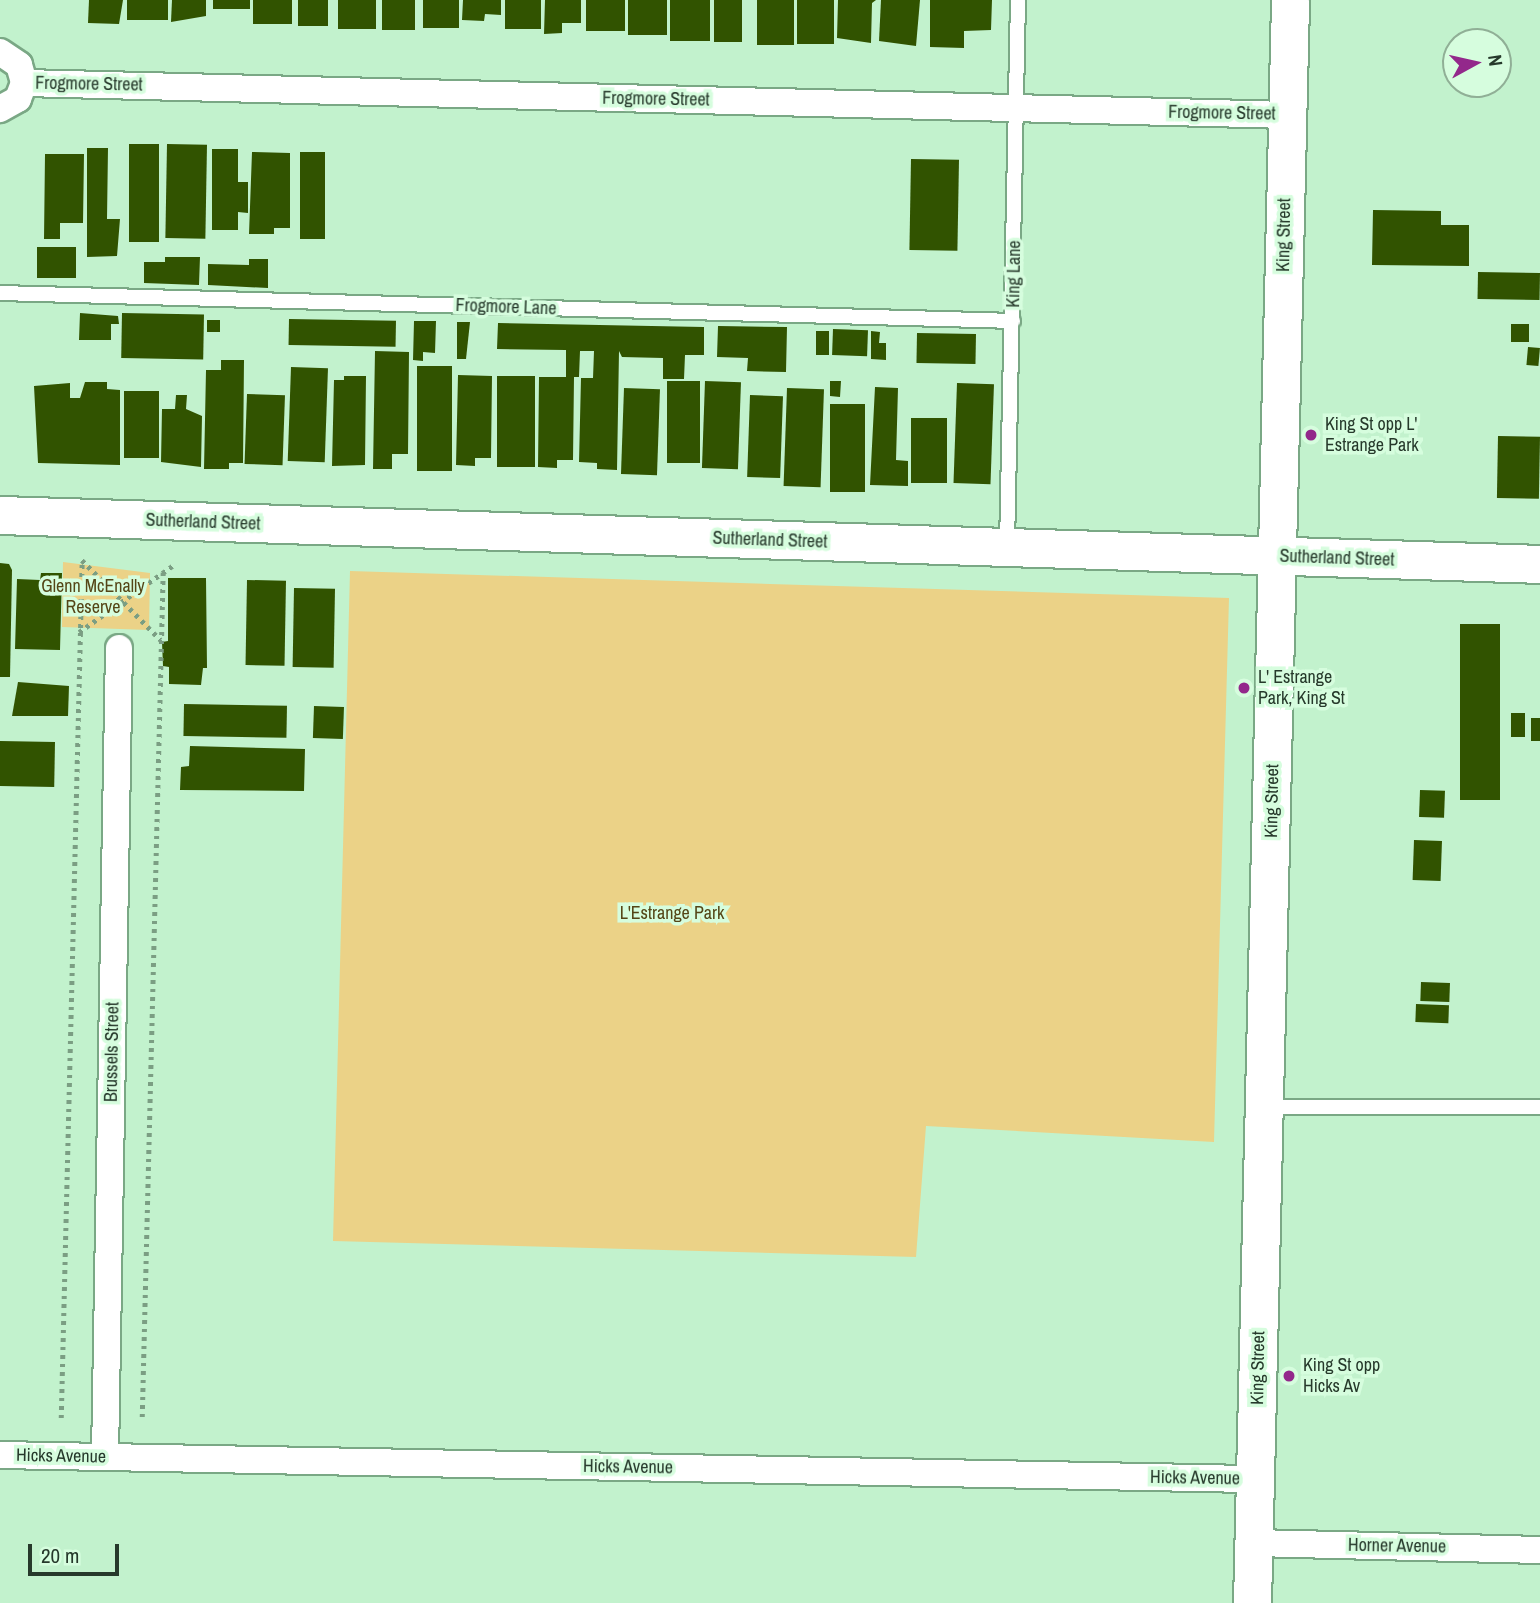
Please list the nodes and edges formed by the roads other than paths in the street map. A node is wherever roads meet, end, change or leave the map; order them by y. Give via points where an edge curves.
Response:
1 (1018, 0) edge
2 (1290, 0) edge
3 (0, 52) edge
4 (24, 83) junction
5 (1017, 108) junction
6 (0, 109) edge
7 (1287, 115) junction
8 (0, 293) edge
9 (1013, 321) junction
10 (0, 515) edge
11 (1007, 547) junction
12 (1277, 556) junction
13 (1540, 564) edge
14 (119, 648) dead end
15 (1264, 1107) junction
16 (1540, 1107) edge
17 (0, 1455) edge
18 (105, 1457) junction
19 (1255, 1479) junction
20 (1254, 1543) junction
21 (1540, 1550) edge
22 (1252, 1603) edge

1 - 5 lane, King Lane
2 - 7 main road, King Street
3 - 4 street via 19,65
4 - 5 street, Frogmore Street
4 - 6 street via 18,99
5 - 7 street, Frogmore Street
5 - 9 lane, King Lane
7 - 12 main road, King Street
8 - 9 lane, Frogmore Lane
9 - 11 lane, King Lane
10 - 11 main road, Sutherland Street
11 - 12 main road, Sutherland Street
12 - 13 main road, Sutherland Street
12 - 15 main road, King Street
14 - 18 street, Brussels Street
15 - 16 lane
15 - 19 main road, King Street
17 - 18 street, Hicks Avenue
18 - 19 street, Hicks Avenue
19 - 20 main road, King Street
20 - 21 street, Horner Avenue
20 - 22 main road, King Street

